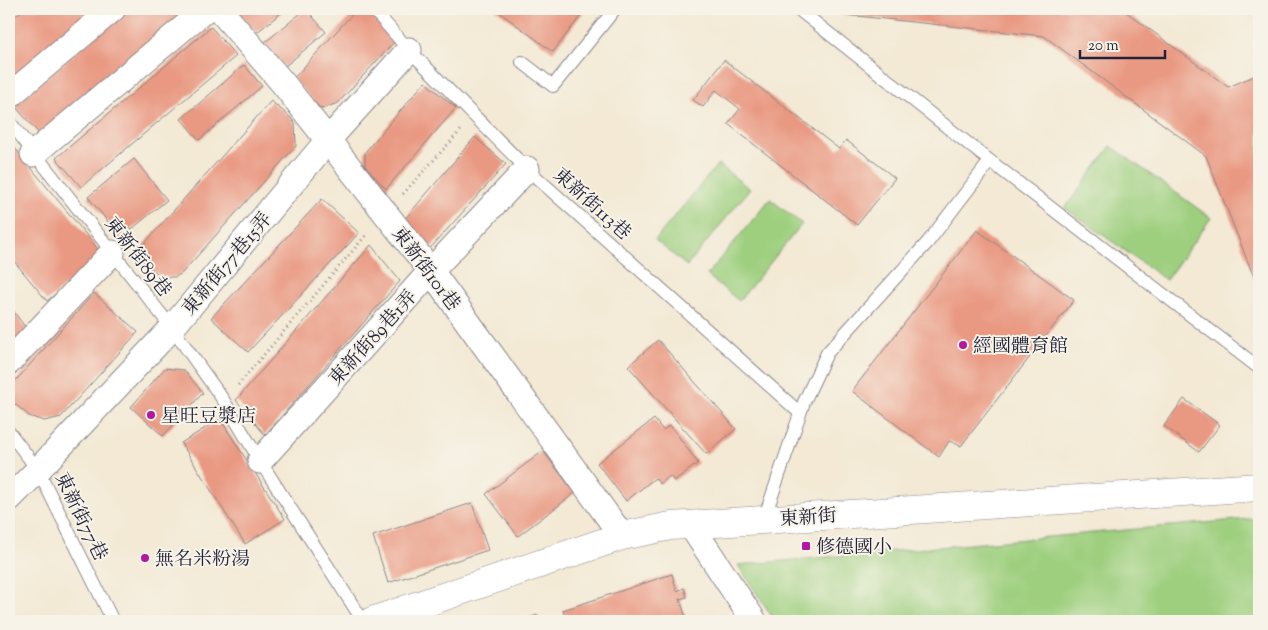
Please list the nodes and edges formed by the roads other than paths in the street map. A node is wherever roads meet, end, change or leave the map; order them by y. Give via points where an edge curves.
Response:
1 (113, 9) edge
2 (206, 9) edge
3 (219, 9) edge
4 (372, 9) edge
5 (615, 9) edge
6 (798, 9) edge
7 (409, 50) junction
8 (522, 62) dead end
9 (9, 96) edge
10 (9, 121) edge
11 (328, 140) junction
12 (33, 154) junction
13 (990, 161) junction
14 (527, 169) junction
15 (112, 253) junction
16 (432, 271) junction
17 (172, 328) junction
18 (9, 362) edge
19 (1259, 368) edge
20 (800, 413) junction
21 (9, 432) edge
22 (260, 462) junction
23 (38, 470) junction
24 (1259, 487) edge
25 (9, 499) edge
26 (764, 519) junction
27 (690, 524) junction
28 (622, 536) junction
29 (113, 621) edge
30 (363, 621) edge
31 (372, 621) edge
32 (754, 621) edge

1 - 9 street
2 - 12 street
3 - 11 street, 東新街101巷
4 - 7 lane, 東新街113巷
5 - 8 lane via 553,86
6 - 13 lane
7 - 11 street, 東新街77巷15弄
7 - 14 lane, 東新街113巷
10 - 12 lane, 東新街89巷
11 - 16 street, 東新街101巷
11 - 17 street, 東新街77巷15弄
12 - 15 lane, 東新街89巷
13 - 19 lane
13 - 20 lane via 928,242 827,353
14 - 16 street, 東新街89巷1弄
14 - 20 lane, 東新街113巷
15 - 17 lane, 東新街89巷
15 - 18 street
16 - 22 street, 東新街89巷1弄
16 - 28 street, 東新街101巷
17 - 22 lane, 東新街89巷 via 224,401
17 - 23 street, 東新街77巷15弄
20 - 26 lane
21 - 23 lane, 東新街77巷
22 - 30 lane, 東新街89巷
23 - 25 street, 東新街77巷15弄
23 - 29 lane, 東新街77巷
24 - 26 street, 東新街
26 - 27 street, 東新街
27 - 28 street, 東新街
27 - 32 street
28 - 31 street, 東新街

